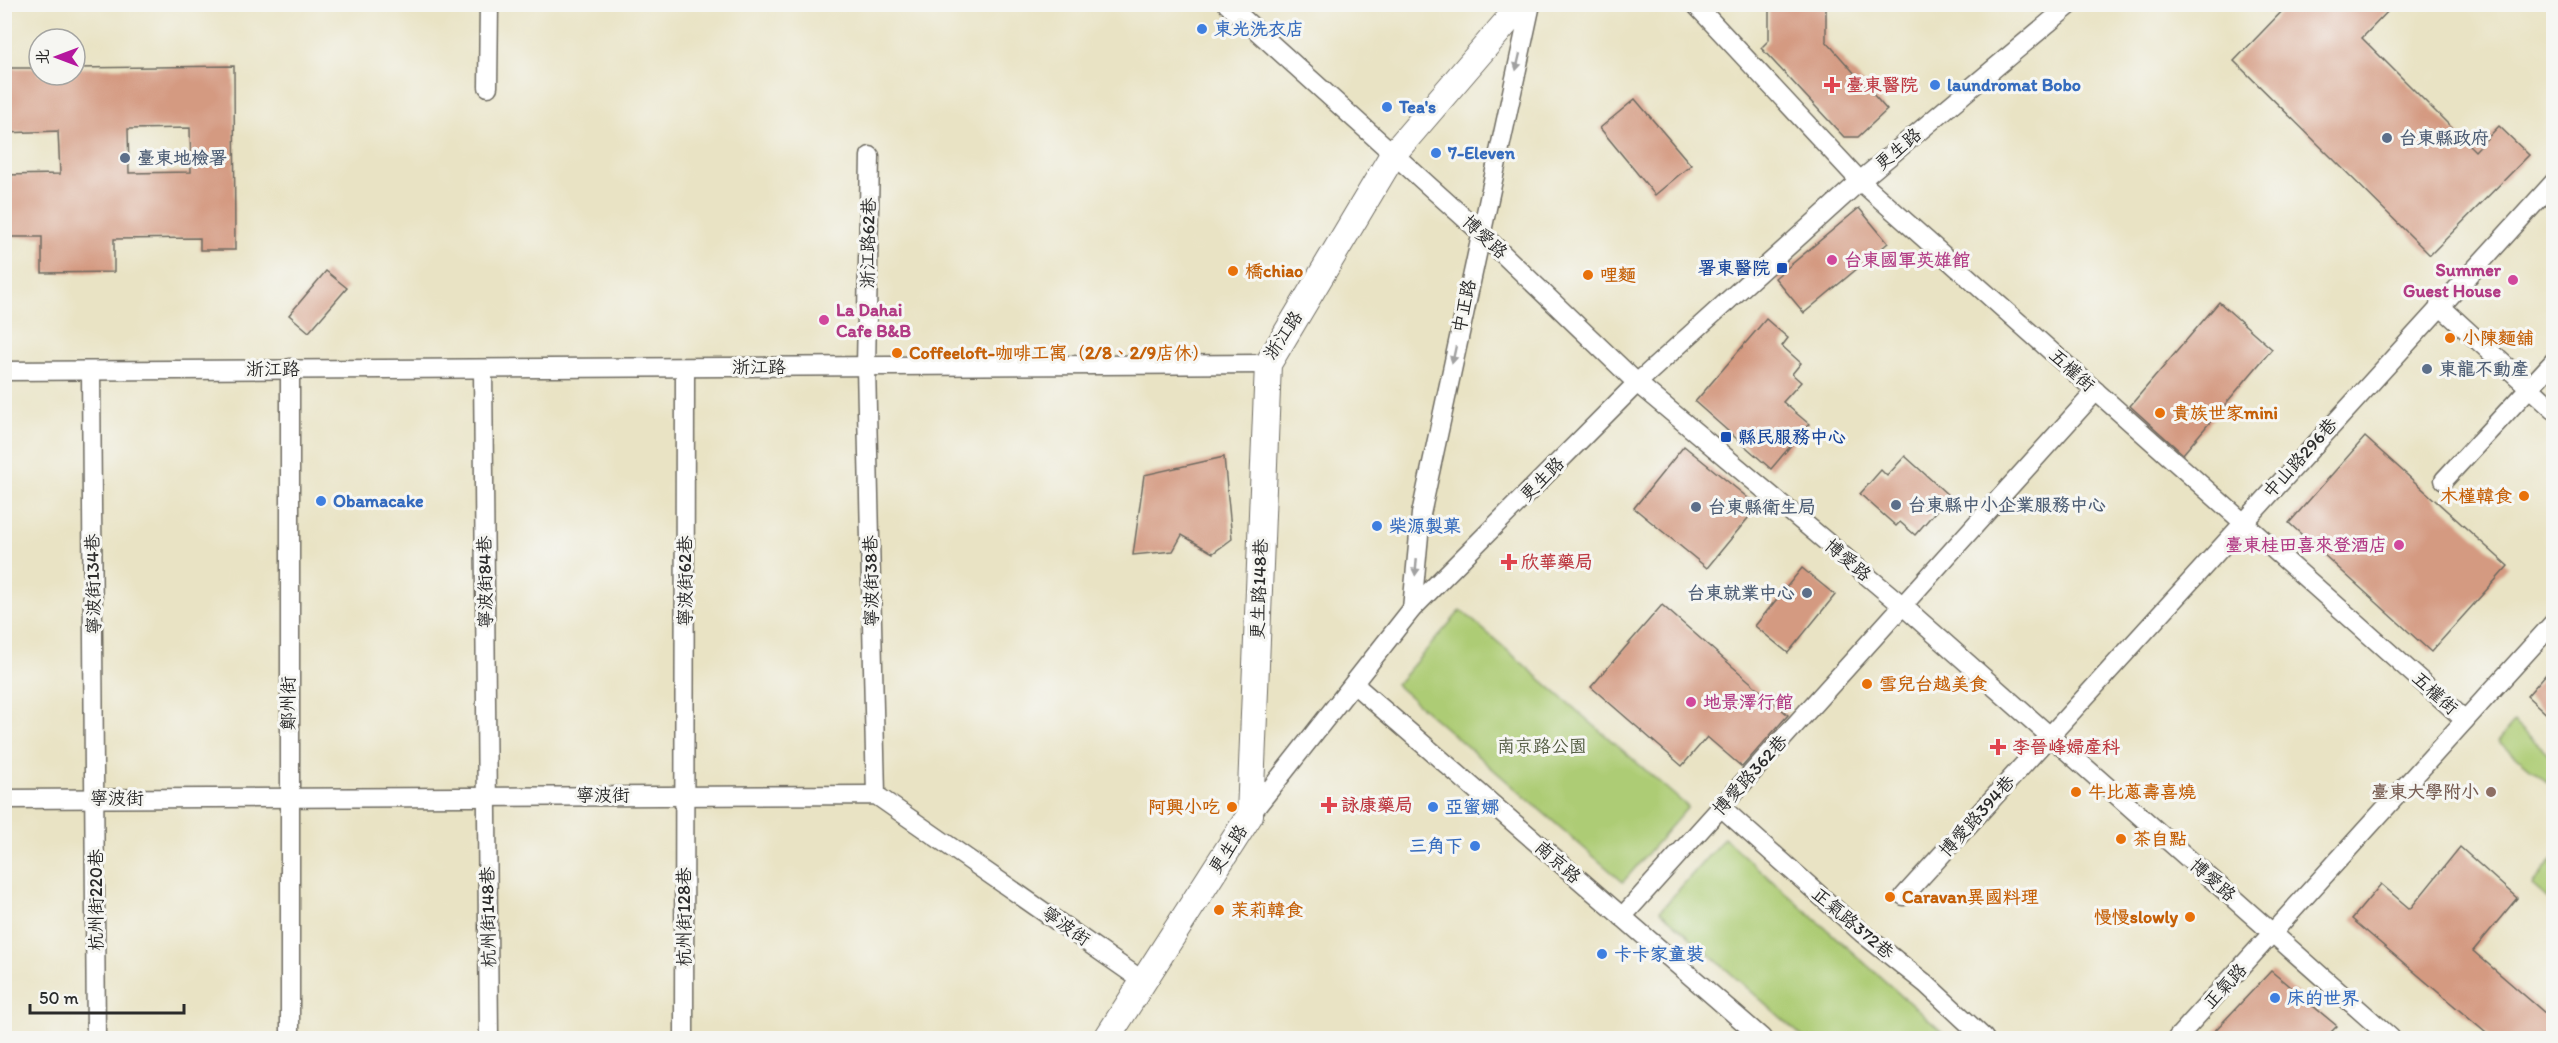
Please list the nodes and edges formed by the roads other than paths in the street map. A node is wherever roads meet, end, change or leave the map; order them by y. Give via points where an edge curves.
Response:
1 (489, 4) edge
2 (1227, 4) edge
3 (1522, 4) edge
4 (1531, 4) edge
5 (1695, 4) edge
6 (2071, 4) edge
7 (488, 87) dead end
8 (1394, 153) junction
9 (870, 156) dead end
10 (1860, 181) junction
11 (2553, 182) edge
12 (1480, 232) junction
13 (2439, 305) junction
14 (2553, 361) edge
15 (1268, 364) junction
16 (866, 367) junction
17 (290, 368) junction
18 (685, 368) junction
19 (483, 369) junction
20 (4, 371) edge
21 (91, 371) junction
22 (1637, 383) junction
23 (2529, 388) junction
24 (2096, 391) junction
25 (2553, 410) edge
26 (2444, 480) dead end
27 (2243, 522) junction
28 (1903, 606) junction
29 (1412, 609) junction
30 (2553, 622) edge
31 (1355, 685) junction
32 (2465, 720) junction
33 (2049, 736) junction
34 (487, 795) junction
35 (684, 795) junction
36 (876, 795) junction
37 (95, 798) junction
38 (288, 798) junction
39 (4, 799) edge
40 (1721, 807) junction
41 (1250, 815) junction
42 (1904, 896) dead end
43 (1622, 917) junction
44 (2273, 933) junction
45 (1143, 981) junction
46 (96, 1038) edge
47 (290, 1038) edge
48 (489, 1038) edge
49 (684, 1038) edge
50 (1107, 1038) edge
51 (1762, 1038) edge
52 (1984, 1038) edge
53 (2177, 1038) edge
54 (2391, 1038) edge

1 - 7 street
2 - 8 street, 博愛路
3 - 8 street
4 -> 12 street, 中正路
5 - 10 street, 五權街
6 - 10 street, 更生路
8 - 12 street, 博愛路
8 - 15 street, 浙江路
9 - 16 street, 浙江路62巷
10 - 22 street, 更生路
10 - 24 street, 五權街
11 - 13 street, 中山路296巷
12 - 22 street, 博愛路
12 -> 29 street, 中正路 via 1421,514
13 - 23 street
13 - 27 street, 中山路296巷
14 - 23 street
15 - 16 street, 浙江路
15 - 41 street, 更生路148巷
16 - 18 street, 浙江路
16 - 36 street, 寧波街38巷
17 - 19 street, 浙江路
17 - 21 street, 浙江路
17 - 38 street, 鄭州街
18 - 19 street, 浙江路
18 - 35 street, 寧波街62巷
19 - 34 street, 寧波街84巷
20 - 21 street, 浙江路
21 - 37 street, 寧波街134巷
22 - 28 street, 博愛路
22 - 29 street, 更生路
23 - 25 street
23 - 26 street
24 - 27 street, 五權街
24 - 28 street, 博愛路362巷
27 - 32 street, 五權街
27 - 33 street, 中山路296巷
28 - 33 street, 博愛路
28 - 40 street, 博愛路362巷
29 - 31 street, 更生路
30 - 32 street, 正氣路
31 - 41 street, 更生路
31 - 43 street, 南京路
32 - 44 street, 正氣路
33 - 42 street, 博愛路394巷
33 - 44 street, 博愛路
34 - 35 street, 寧波街
34 - 38 street, 寧波街
34 - 48 street, 杭州街148巷
35 - 36 street, 寧波街
35 - 49 street, 杭州街128巷
36 - 45 street, 寧波街
37 - 38 street, 寧波街
37 - 39 street, 寧波街
37 - 46 street, 杭州街220巷
38 - 47 street, 鄭州街
40 - 43 street, 博愛路362巷
40 - 52 street, 正氣路372巷
41 - 45 street, 更生路
43 - 51 street, 南京路
44 - 53 street, 正氣路
44 - 54 street, 博愛路
45 - 50 street, 更生路

